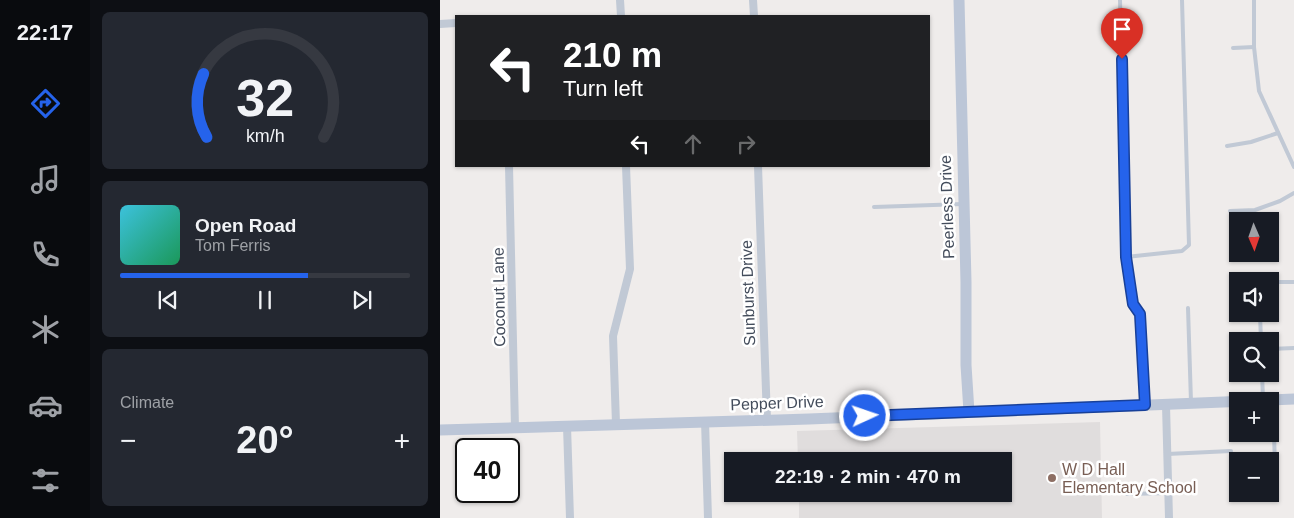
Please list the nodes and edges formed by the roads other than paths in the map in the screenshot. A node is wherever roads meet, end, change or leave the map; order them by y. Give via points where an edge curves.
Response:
1 (620, 0) edge
2 (753, 0) edge
3 (959, 0) edge
4 (1120, 0) edge
5 (1182, 0) edge
6 (1254, 0) edge
7 (621, 15) edge
8 (754, 15) edge
9 (440, 24) edge
10 (455, 24) edge
11 (1254, 47) junction
12 (1234, 48) dead end
13 (1278, 133) junction
14 (1227, 146) dead end
15 (509, 167) edge
16 (626, 167) edge
17 (758, 167) edge
18 (1294, 167) edge
19 (1294, 193) edge
20 (963, 204) junction
21 (874, 207) dead end
22 (1230, 211) dead end
23 (1126, 257) junction
24 (1279, 282) edge
25 (1294, 282) edge
26 (1188, 308) dead end
27 (1294, 348) edge
28 (1279, 349) edge
29 (1294, 399) edge
30 (1279, 400) edge
31 (1229, 401) edge
32 (1191, 402) junction
33 (1145, 405) junction
34 (1166, 405) junction
35 (969, 412) junction
36 (767, 419) junction
37 (705, 421) junction
38 (616, 424) junction
39 (567, 426) junction
40 (515, 428) junction
41 (440, 430) edge
42 (1231, 451) dead end
43 (1167, 454) junction
44 (1169, 492) junction
45 (1126, 494) dead end
46 (570, 518) edge
47 (708, 518) edge
48 (1169, 518) edge

1 - 7 street
2 - 8 street
3 - 20 street, Peerless Drive
4 - 23 lane
5 - 23 lane via 1189,245 1182,251
6 - 11 lane
9 - 10 street
11 - 12 lane
11 - 13 lane via 1259,91
13 - 14 lane
13 - 18 lane
15 - 40 street, Coconut Lane
16 - 38 street via 630,269 613,336
17 - 36 street, Sunburst Drive
19 - 22 lane via 1255,210
20 - 21 lane
20 - 35 street, Peerless Drive
23 - 33 lane via 1133,304 1140,314
24 - 25 lane
26 - 32 lane
27 - 28 lane
29 - 30 street, Pepper Drive
31 - 32 street, Pepper Drive
32 - 34 street, Pepper Drive
33 - 34 street, Pepper Drive
33 - 35 street, Pepper Drive
34 - 43 street
35 - 36 street, Pepper Drive
36 - 37 street, Pepper Drive
37 - 38 street, Pepper Drive
37 - 47 street
38 - 39 street, Pepper Drive
39 - 40 street, Pepper Drive
39 - 46 street
40 - 41 street, Pepper Drive
42 - 43 lane
43 - 44 street
44 - 45 lane
44 - 48 street

